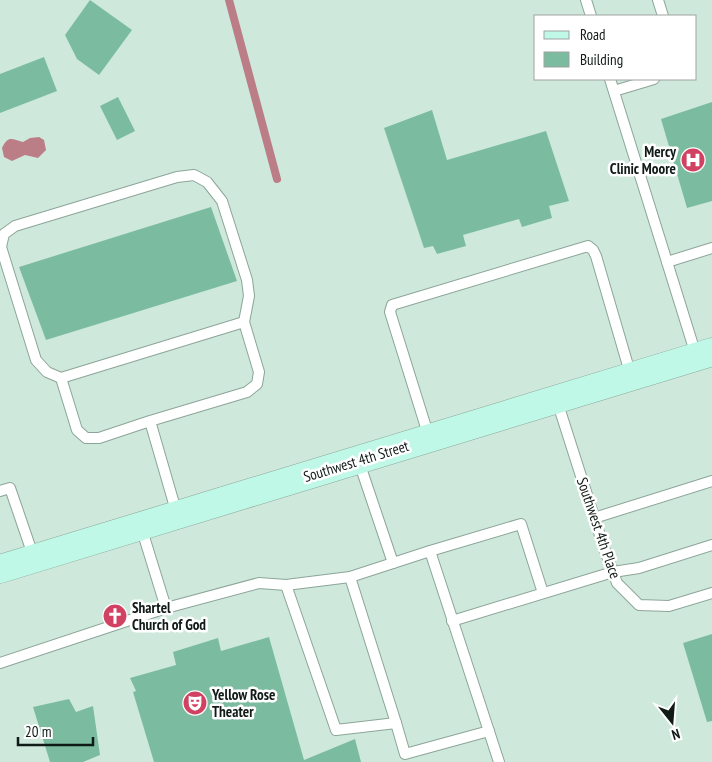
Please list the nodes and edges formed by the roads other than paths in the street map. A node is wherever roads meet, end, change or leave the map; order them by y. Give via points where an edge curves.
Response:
1 (586, 0) edge
2 (658, 0) edge
3 (591, 15) edge
4 (663, 15) edge
5 (610, 80) edge
6 (651, 80) edge
7 (614, 91) junction
8 (712, 248) edge
9 (668, 262) junction
10 (244, 322) junction
11 (705, 355) edge
12 (631, 377) junction
13 (61, 378) junction
14 (556, 400) junction
15 (150, 421) junction
16 (430, 438) junction
17 (359, 460) junction
18 (712, 481) edge
19 (0, 491) edge
20 (177, 515) junction
21 (594, 518) junction
22 (141, 526) junction
23 (712, 545) edge
24 (430, 551) junction
25 (34, 559) junction
26 (393, 563) junction
27 (0, 569) edge
28 (613, 572) junction
29 (350, 577) junction
30 (286, 585) junction
31 (543, 593) junction
32 (712, 593) edge
33 (166, 608) junction
34 (452, 621) junction
35 (0, 662) edge
36 (396, 723) junction
37 (489, 731) junction
38 (499, 762) edge

1 - 3 lane
2 - 4 lane
5 - 7 lane
6 - 7 lane
7 - 9 lane
8 - 9 lane
9 - 11 lane
10 - 13 lane
10 - 13 lane via 249,296 247,280 222,201 208,182 194,175 177,177 15,226 4,234 1,247 36,360 47,372
10 - 15 lane via 259,372 258,384 247,392
11 - 12 main road, Southwest 4th Street
12 - 14 main road, Southwest 4th Street
12 - 16 lane via 596,256 588,246 392,305 390,312
13 - 15 lane via 77,430 86,438 99,438
14 - 16 main road, Southwest 4th Street
14 - 21 lane, Southwest 4th Place
15 - 20 lane
16 - 17 main road, Southwest 4th Street
17 - 20 main road, Southwest 4th Street
17 - 26 lane
18 - 21 lane
19 - 25 lane via 10,488
20 - 22 main road, Southwest 4th Street
21 - 28 lane, Southwest 4th Place
22 - 25 main road, Southwest 4th Street
22 - 33 lane
23 - 28 lane via 639,568
24 - 26 lane
24 - 31 lane via 521,524
24 - 34 lane
25 - 27 main road, Southwest 4th Street
26 - 29 lane
28 - 31 lane
28 - 32 lane, Southwest 4th Place via 617,583 639,606 669,606
29 - 30 lane
29 - 36 lane
30 - 33 lane via 259,583
30 - 36 lane via 336,730
31 - 34 lane
33 - 35 lane
34 - 37 lane
36 - 37 lane via 405,754
37 - 38 lane

